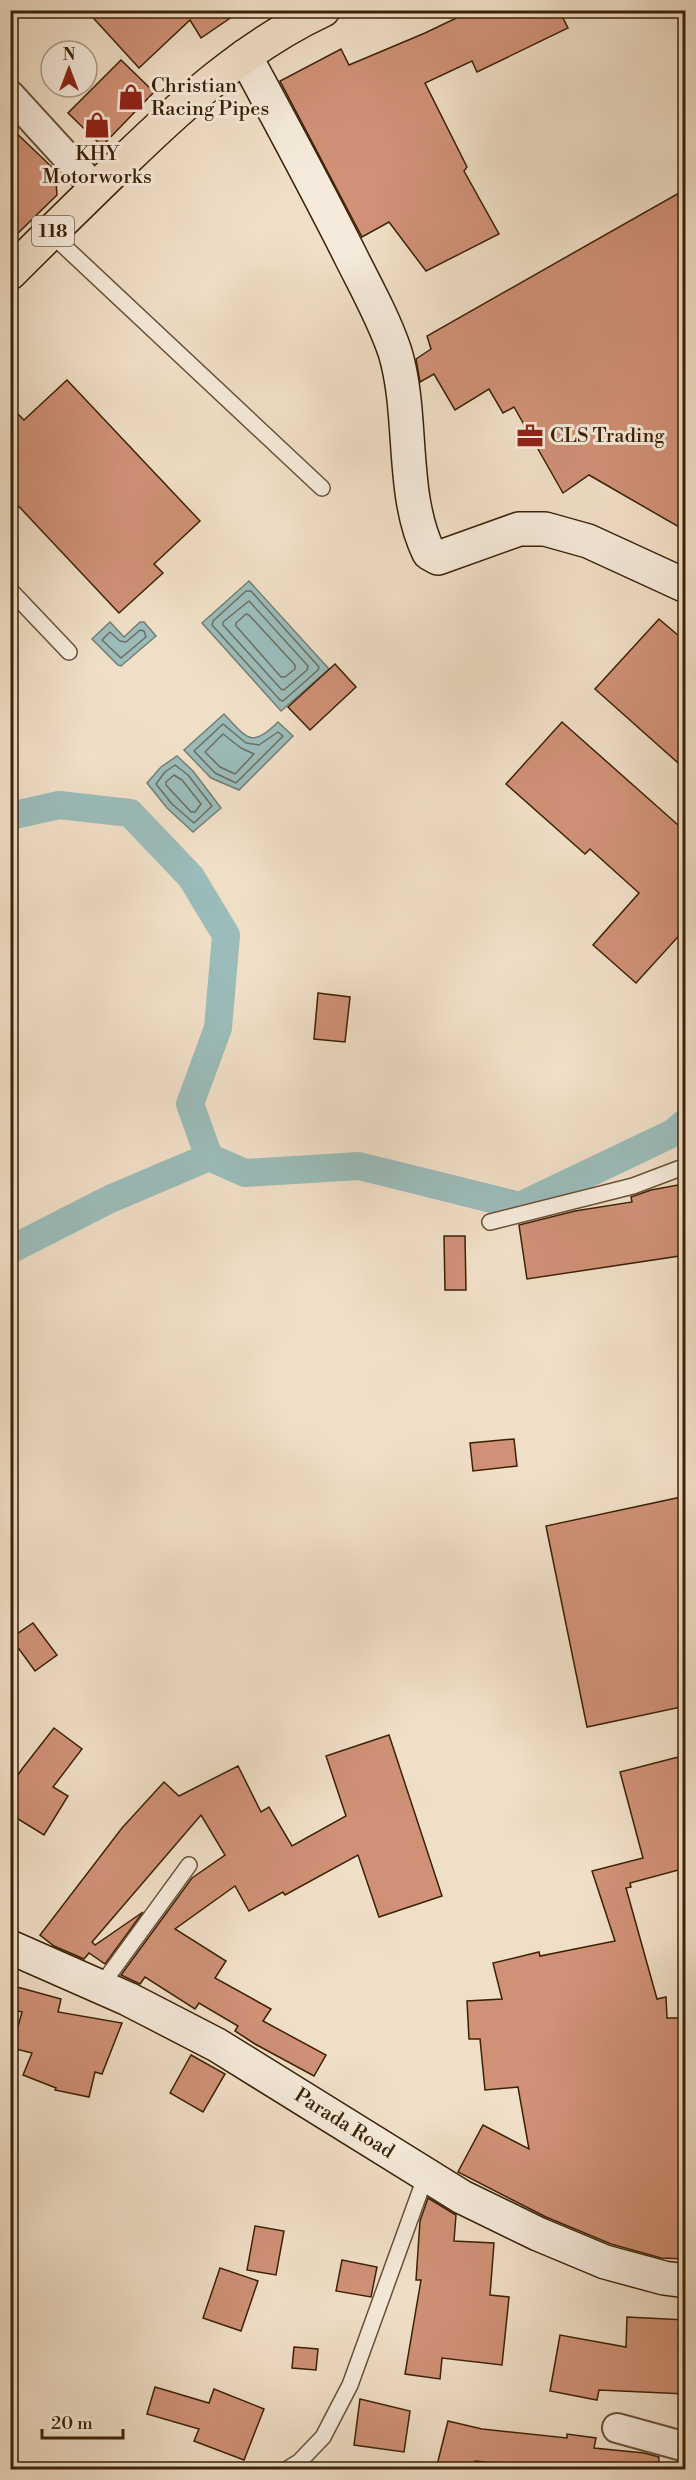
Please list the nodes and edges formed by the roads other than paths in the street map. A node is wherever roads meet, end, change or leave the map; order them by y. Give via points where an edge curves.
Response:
1 (322, 10) edge
2 (245, 56) junction
3 (10, 95) edge
4 (96, 189) junction
5 (50, 233) junction
6 (10, 273) edge
7 (322, 488) dead end
8 (686, 586) edge
9 (10, 590) edge
10 (69, 652) dead end
11 (686, 1166) edge
12 (490, 1222) dead end
13 (189, 1865) dead end
14 (10, 1947) edge
15 (100, 1987) junction
16 (426, 2175) junction
17 (686, 2281) edge
18 (616, 2428) dead end
19 (686, 2447) edge
20 (295, 2467) edge

1 - 2 main road, 118
2 - 4 main road, 118 via 166,121
2 - 8 street via 327,208 395,352 405,400 415,508 429,553 438,558 519,529 545,529 588,541
3 - 4 street
4 - 5 main road, 118
5 - 6 main road, 118
5 - 7 lane
9 - 10 lane
11 - 12 lane via 633,1186
13 - 15 lane
14 - 15 street, Parada Road
15 - 16 street, Parada Road via 217,2045
16 - 17 street, Parada Road via 538,2234 605,2262
16 - 20 lane via 350,2385 323,2437
18 - 19 street

